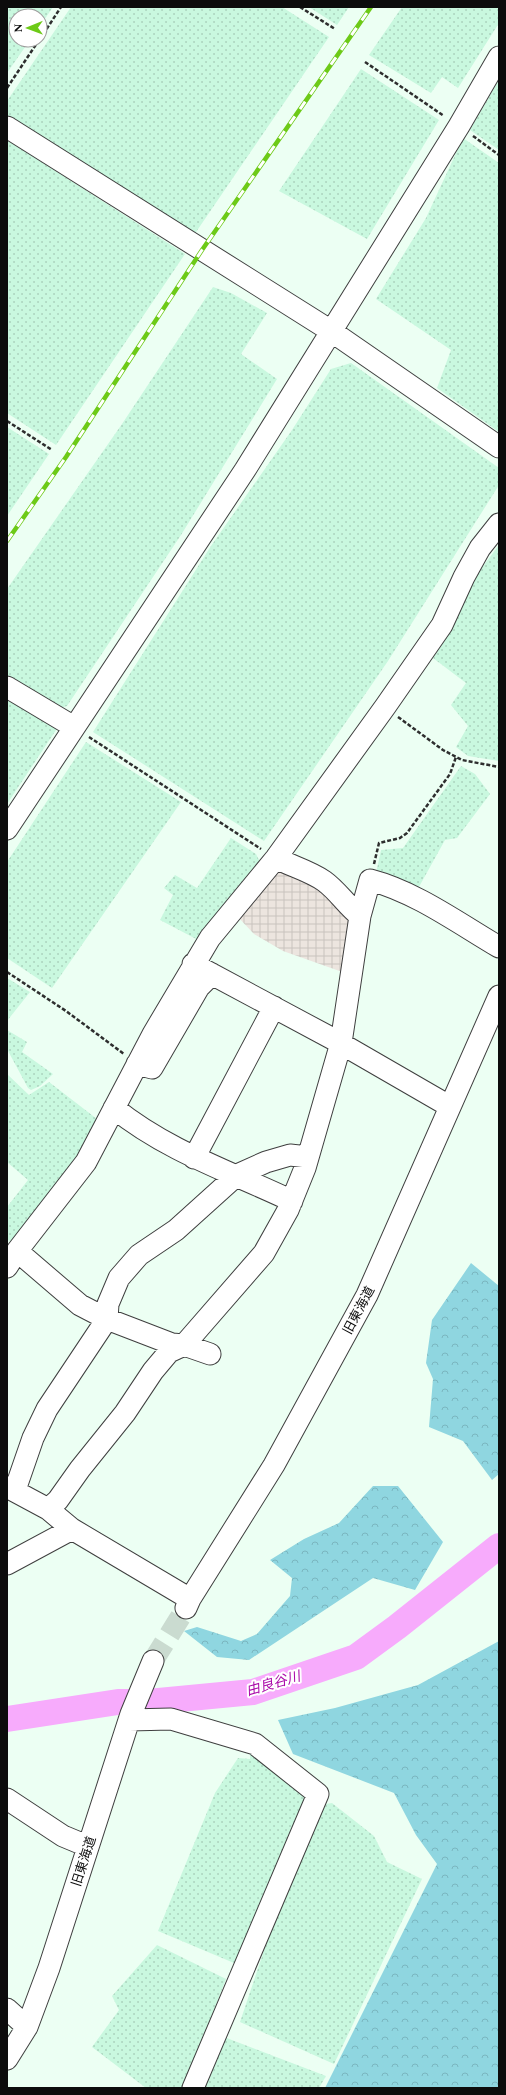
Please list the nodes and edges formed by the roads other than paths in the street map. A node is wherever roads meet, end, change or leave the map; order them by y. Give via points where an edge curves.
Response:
1 (499, 57) edge
2 (7, 127) edge
3 (331, 331) junction
4 (499, 447) edge
5 (499, 524) edge
6 (7, 687) edge
7 (74, 727) junction
8 (7, 829) edge
9 (276, 858) junction
10 (360, 916) junction
11 (499, 947) edge
12 (193, 964) junction
13 (212, 974) junction
14 (499, 996) edge
15 (274, 1007) junction
16 (341, 1043) junction
17 (137, 1064) junction
18 (449, 1106) junction
19 (114, 1108) junction
20 (308, 1157) junction
21 (194, 1158) junction
22 (237, 1175) junction
23 (292, 1201) junction
24 (12, 1259) edge
25 (107, 1319) junction
26 (184, 1345) junction
27 (210, 1354) dead end
28 (11, 1488) edge
29 (48, 1509) junction
30 (72, 1529) junction
31 (7, 1564) edge
32 (153, 1661) tunnel mouth
33 (130, 1717) junction
34 (7, 1799) edge
35 (87, 1846) junction
36 (7, 2009) edge
37 (27, 2027) junction
38 (7, 2059) edge
39 (193, 2088) edge

1 - 3 street
2 - 3 street
3 - 4 street
3 - 7 street via 241,477
5 - 9 street via 480,548 442,625
6 - 7 street
7 - 8 street
9 - 10 street via 322,880
9 - 12 street via 210,938
10 - 11 street via 370,880 386,884 415,898
10 - 16 street
12 - 13 street
12 - 17 street
13 - 15 street
13 - 17 street via 199,987 152,1068
14 - 18 street, 旧東海道
15 - 16 street
15 - 21 street
16 - 18 street
16 - 20 street
17 - 19 street
18 - 30 street, 旧東海道 via 367,1295 274,1465 188,1603
19 - 21 street via 136,1126
19 - 24 street via 86,1162
20 - 22 street via 290,1155
20 - 23 street
21 - 22 street
22 - 23 street
22 - 25 street via 176,1230 139,1255 119,1278 108,1304
23 - 26 street via 264,1253
24 - 25 street via 80,1305
25 - 26 street via 172,1344
25 - 28 street via 47,1409
26 - 27 street
26 - 29 street via 169,1352 153,1371 125,1414 58,1500
28 - 29 street
29 - 30 street
30 - 31 street
32 - 33 street, 旧東海道
33 - 35 street, 旧東海道
33 - 39 street via 171,1719 255,1744 318,1794
34 - 35 street via 63,1836
35 - 37 street, 旧東海道 via 49,1968
36 - 37 street
37 - 38 street, 旧東海道

